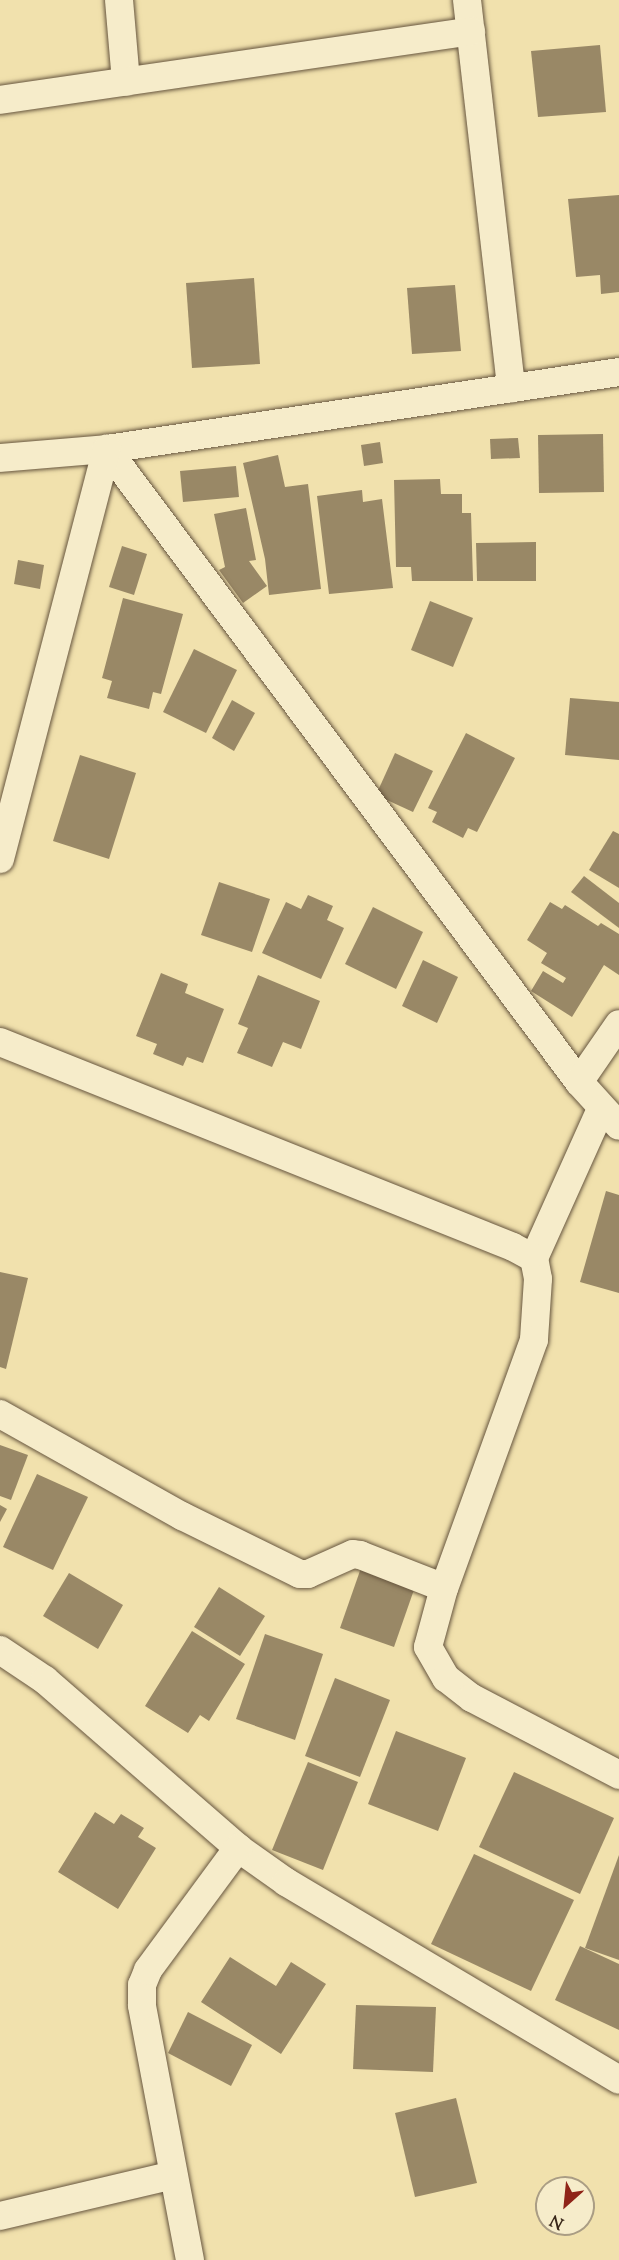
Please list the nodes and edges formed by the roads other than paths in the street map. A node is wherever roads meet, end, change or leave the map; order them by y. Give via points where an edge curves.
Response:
1 (118, 0) edge
2 (468, 0) edge
3 (471, 31) junction
4 (126, 82) junction
5 (0, 100) edge
6 (619, 372) edge
7 (511, 389) junction
8 (107, 449) junction
9 (0, 458) edge
10 (0, 859) edge
11 (619, 1024) edge
12 (0, 1042) edge
13 (579, 1082) junction
14 (610, 1117) edge
15 (534, 1258) junction
16 (0, 1414) edge
17 (444, 1588) junction
18 (0, 1650) edge
19 (619, 1775) edge
20 (238, 1848) junction
21 (619, 2080) edge
22 (172, 2175) junction
23 (0, 2216) edge
24 (190, 2260) edge

1 - 4 street
2 - 3 street
3 - 4 street
3 - 7 street
4 - 5 street
6 - 7 street
7 - 8 street
8 - 9 street
8 - 10 street
8 - 13 street
11 - 13 street
12 - 15 street
13 - 14 street
14 - 15 street
15 - 17 street via 538,1279 534,1340
16 - 17 street via 182,1516 300,1574 353,1554
17 - 19 street via 428,1647 446,1678 472,1698
18 - 20 street via 45,1680
20 - 21 street via 286,1882
20 - 22 street via 148,1970 142,1985 142,2005
22 - 23 street
22 - 24 street

